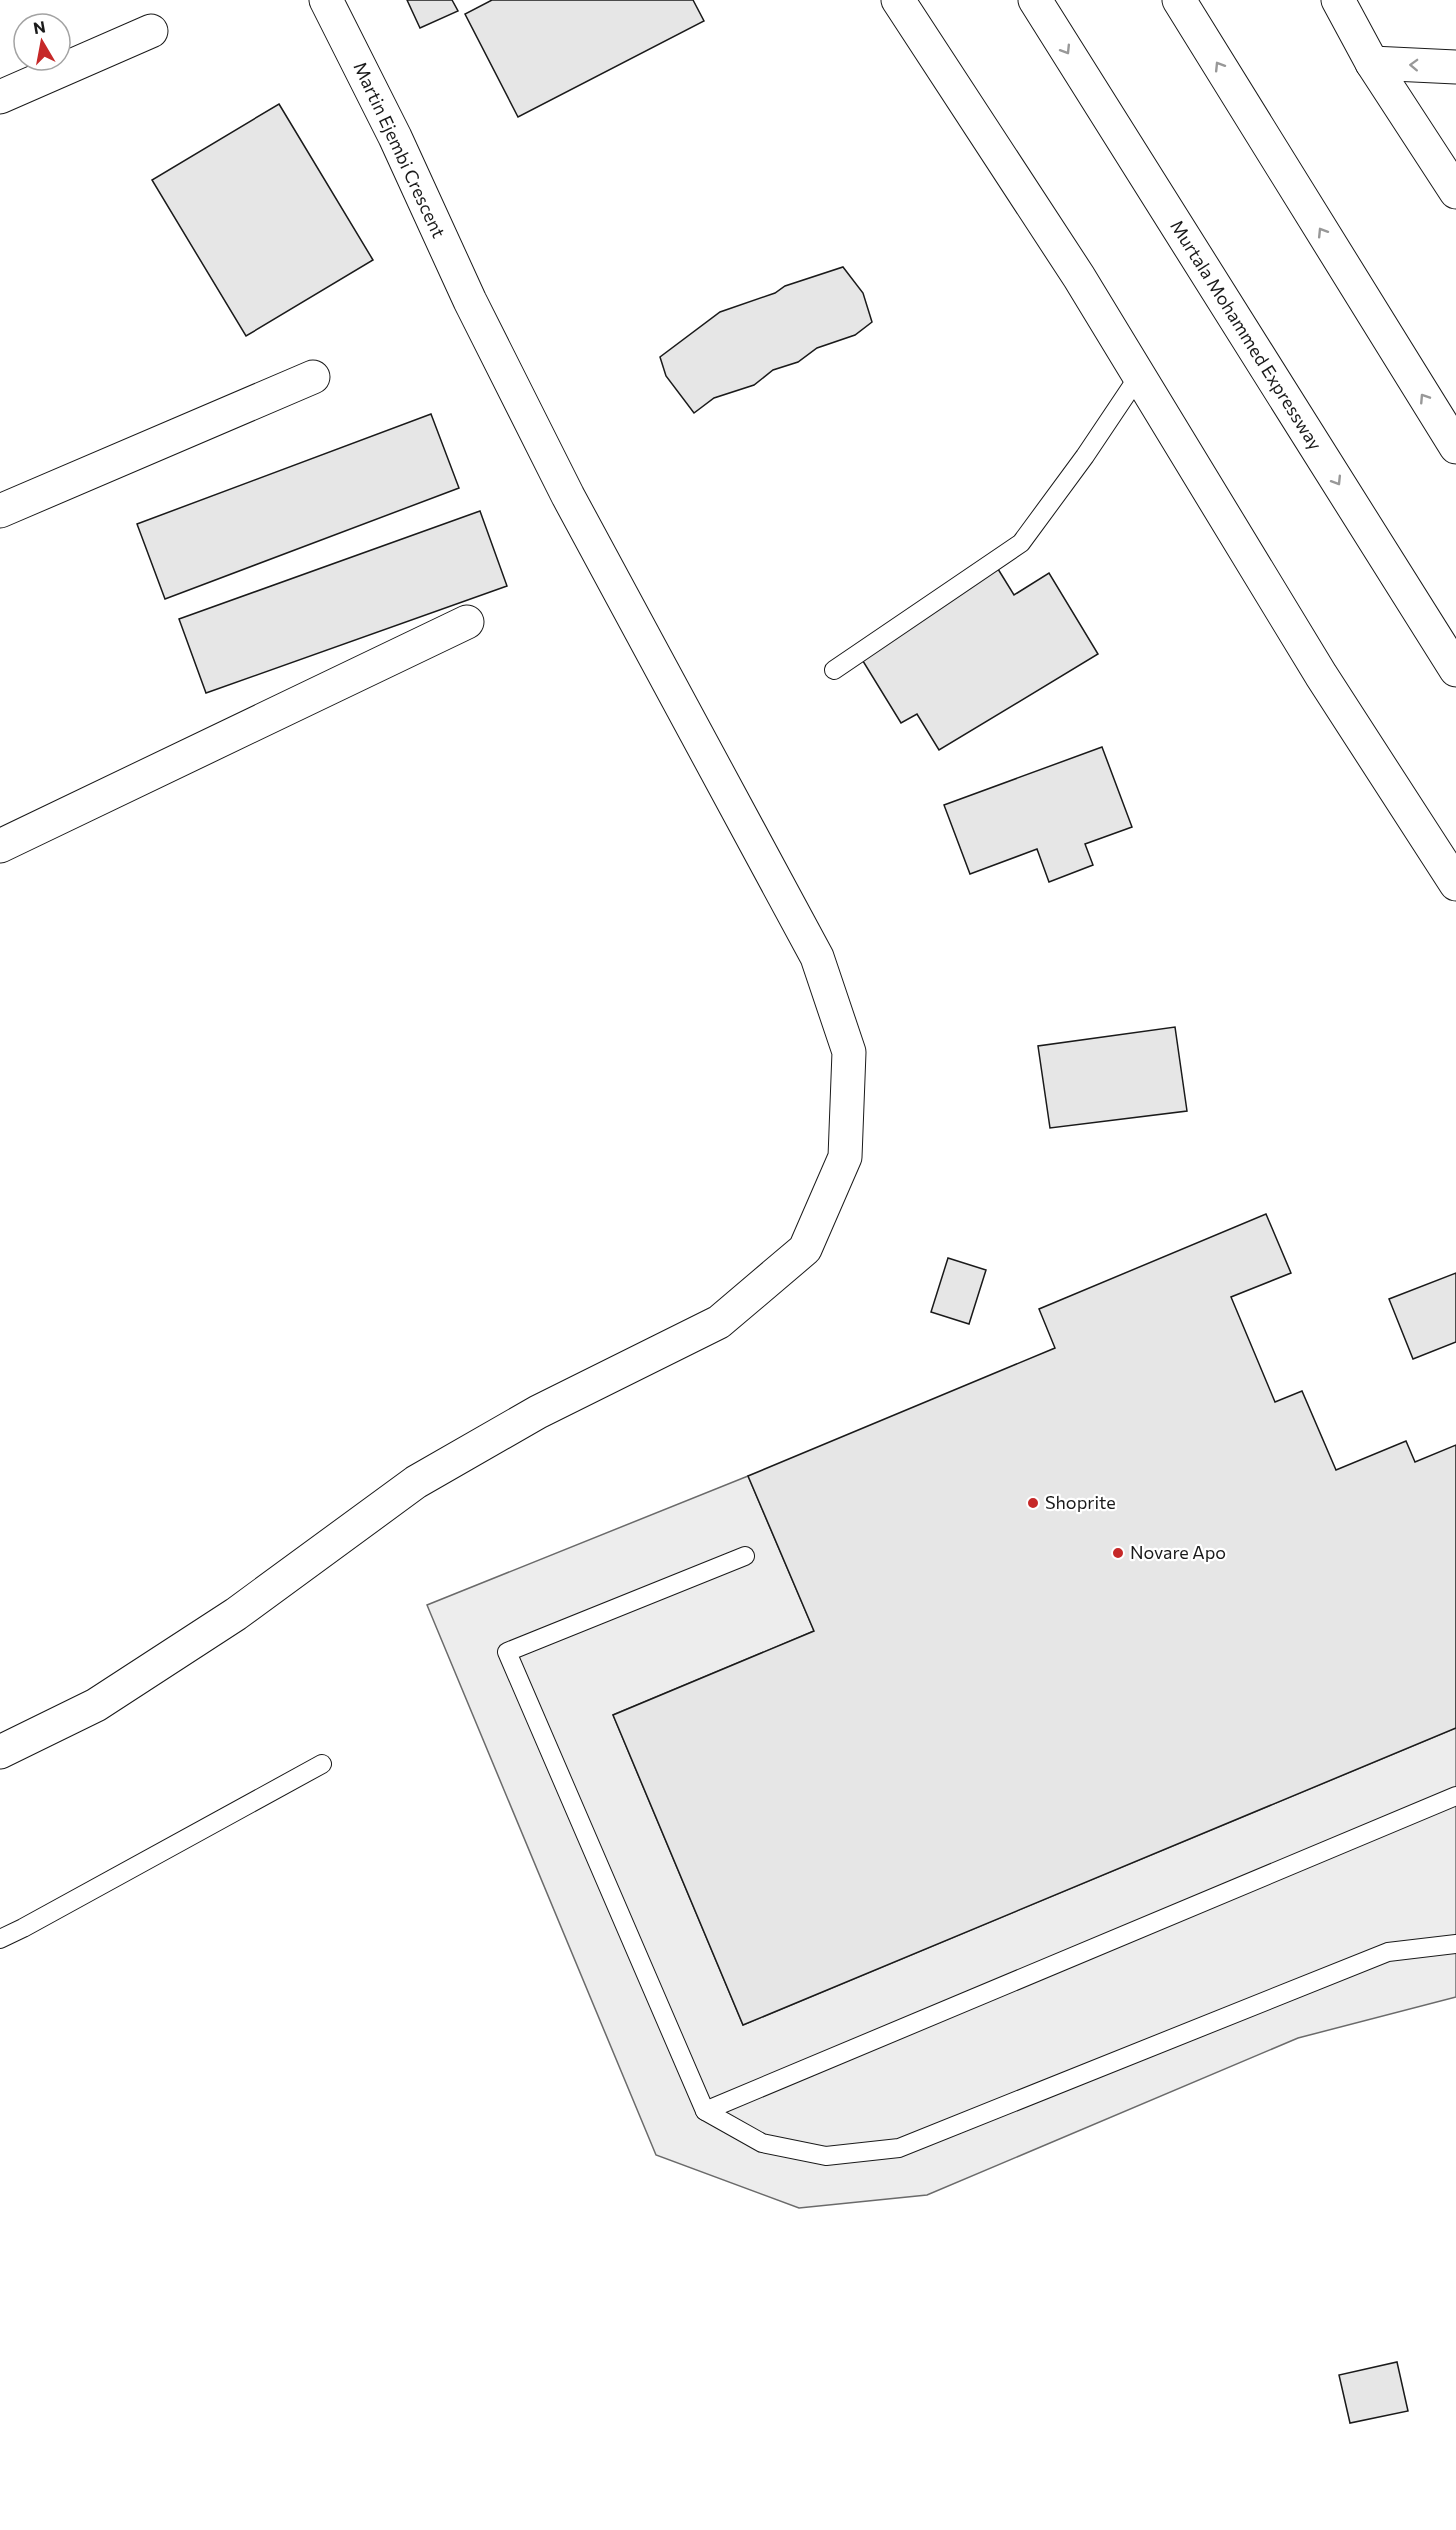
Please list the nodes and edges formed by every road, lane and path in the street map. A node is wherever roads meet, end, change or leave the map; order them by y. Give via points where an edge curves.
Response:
1 (326, 0) edge
2 (898, 0) edge
3 (1035, 0) edge
4 (1179, 0) edge
5 (1338, 0) edge
6 (151, 31) dead end
7 (1372, 63) junction
8 (1456, 67) edge
9 (0, 97) edge
10 (1456, 192) edge
11 (1140, 374) junction
12 (313, 377) dead end
13 (1456, 447) edge
14 (0, 511) edge
15 (467, 622) dead end
16 (834, 670) dead end
17 (1456, 670) edge
18 (0, 846) edge
19 (1456, 884) edge
20 (746, 1556) dead end
21 (0, 1752) edge
22 (322, 1764) dead end
23 (1456, 1796) edge
24 (0, 1939) edge
25 (1456, 1944) edge
26 (705, 2111) junction

1 - 21 main road, Martin Ejembi Crescent via 567,496 817,957 849,1052 845,1157 805,1250 719,1322 538,1412 416,1482 216,1627 96,1705
2 - 11 main road
3 -> 17 main road, Murtala Mohammed Expressway
13 -> 4 main road
5 - 7 main road
6 - 9 main road
8 -> 7 main road
7 - 10 main road
11 - 16 lane via 1021,543
11 - 19 main road via 1321,675
12 - 14 main road
15 - 18 main road
20 - 26 lane via 507,1652
22 - 24 lane
23 - 26 lane
25 - 26 lane via 1388,1952 899,2148 826,2156 762,2144

